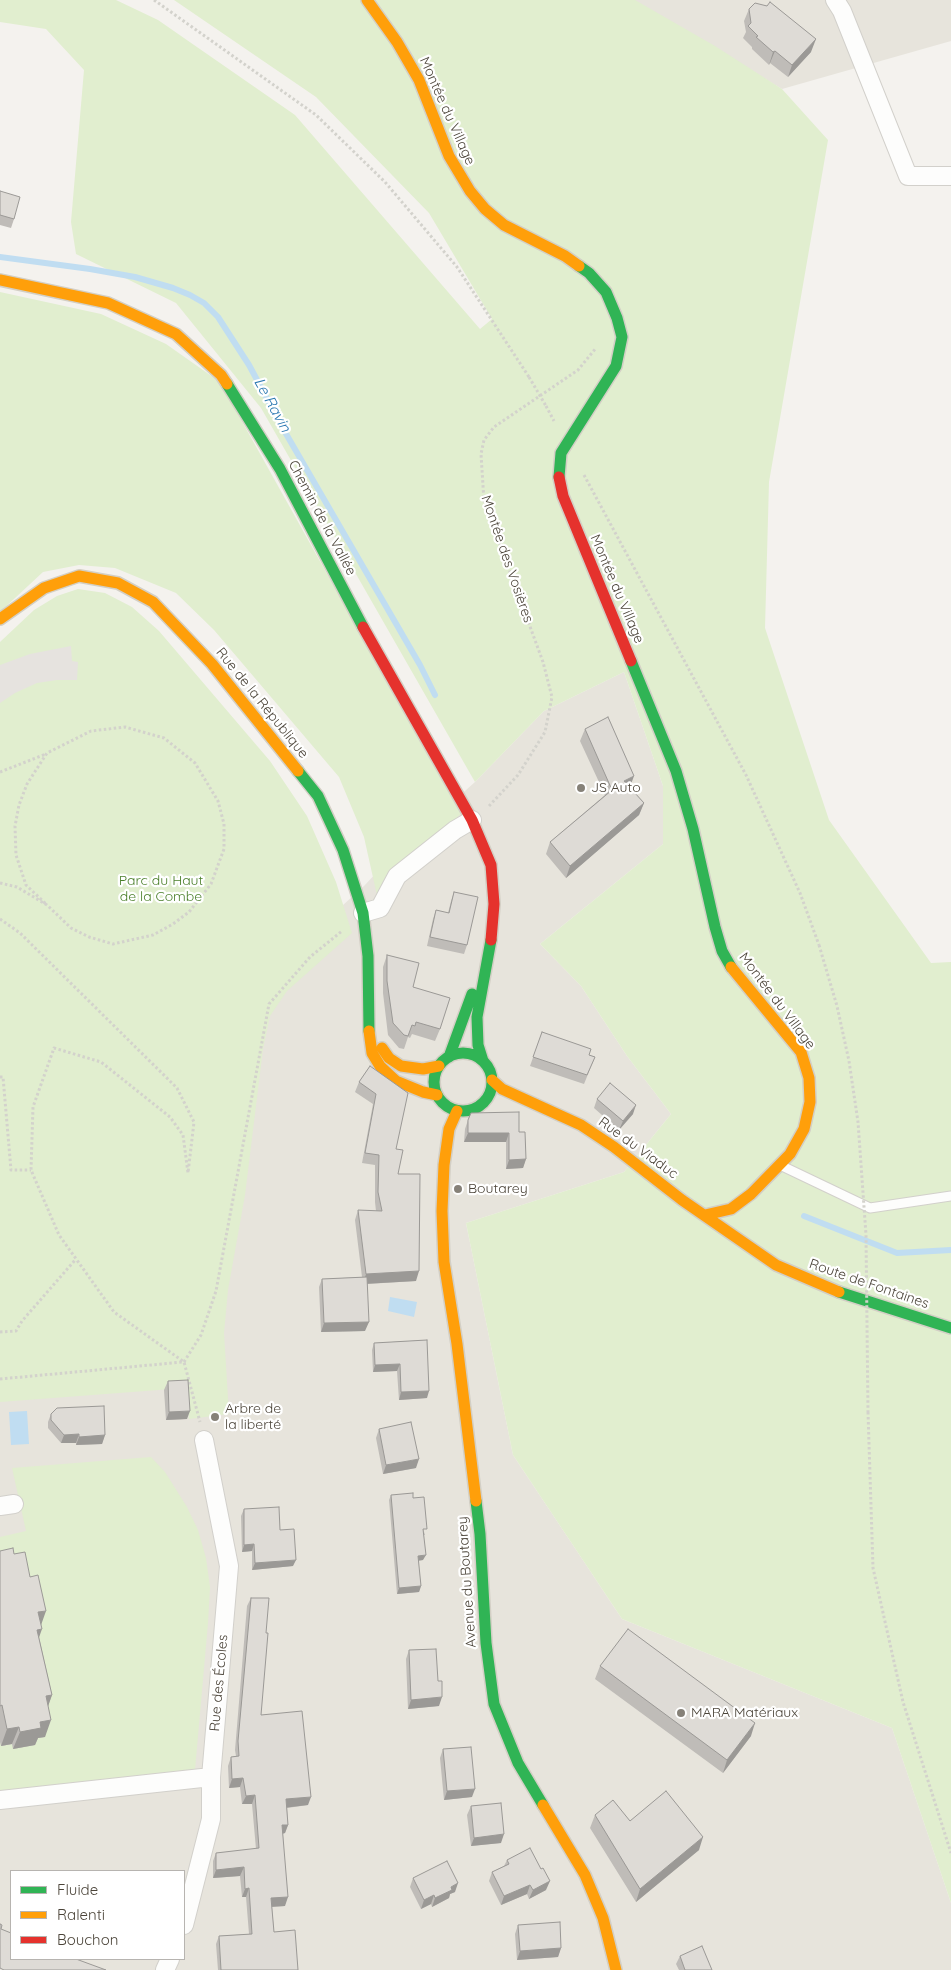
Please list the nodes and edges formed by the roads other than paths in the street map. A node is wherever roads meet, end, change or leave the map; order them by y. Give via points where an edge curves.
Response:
1 (367, 0) edge
2 (835, 0) edge
3 (951, 176) edge
4 (0, 280) edge
5 (0, 619) edge
6 (473, 825) junction
7 (363, 913) junction
8 (486, 961) junction
9 (369, 997) junction
10 (449, 1057) junction
11 (483, 1061) junction
12 (439, 1066) junction
13 (492, 1080) junction
14 (439, 1099) junction
15 (482, 1104) junction
16 (494, 1106) dead end
17 (513, 1106) dead end
18 (457, 1111) junction
19 (549, 1111) junction
20 (444, 1165) junction
21 (780, 1165) junction
22 (951, 1196) edge
23 (705, 1215) junction
24 (951, 1328) edge
25 (204, 1440) road end
26 (211, 1778) junction
27 (0, 1800) edge
28 (185, 1921) edge
29 (616, 1970) edge

1 - 21 main road, Montée du Village via 398,42 419,80 449,156 470,191 504,225 565,256 589,273 606,292 617,318 622,337 616,366 561,453 559,474 563,496 676,771 722,951 734,972 801,1052 809,1078 810,1102 804,1129
2 - 3 street via 908,176
4 - 6 main road, Chemin de la Vallée via 108,303 176,334 221,375 280,469
5 - 7 main road, Rue de la République via 44,588 79,576 118,583 152,602 212,664 318,796 343,850
6 - 7 street via 455,830 397,876 380,908
6 - 8 main road via 491,865 494,904
7 - 9 main road, Rue de la République
8 - 10 main road
8 - 11 main road via 477,1018 478,1045
9 - 12 main road, Rue de la République via 381,1047 388,1058 401,1066 423,1069
9 - 14 main road, Rue de la République via 372,1053 380,1066 396,1081
10 - 11 main road via 467,1054
10 - 12 main road
11 - 13 main road
12 - 14 main road via 434,1080
13 - 15 main road via 491,1089
13 - 19 main road, Rue du Viaduc via 502,1089
14 - 18 main road
14 - 20 main road, Avenue du Boutarey
15 - 16 main road
15 - 18 main road via 475,1109
17 - 19 main road, Rue du Viaduc
18 - 20 main road, Avenue du Boutarey via 449,1129
19 - 23 main road, Rue du Viaduc via 581,1125
20 - 29 main road, Avenue du Boutarey via 444,1262 480,1534 486,1644 494,1704 518,1763 585,1875 604,1918
21 - 22 lane via 870,1208
21 - 23 main road, Montée du Village via 731,1209
23 - 24 main road, Route de Fontaines via 776,1265 832,1290
25 - 26 street, Rue des Écoles via 229,1566
26 - 27 street
26 - 28 street, Rue des Écoles via 211,1819

